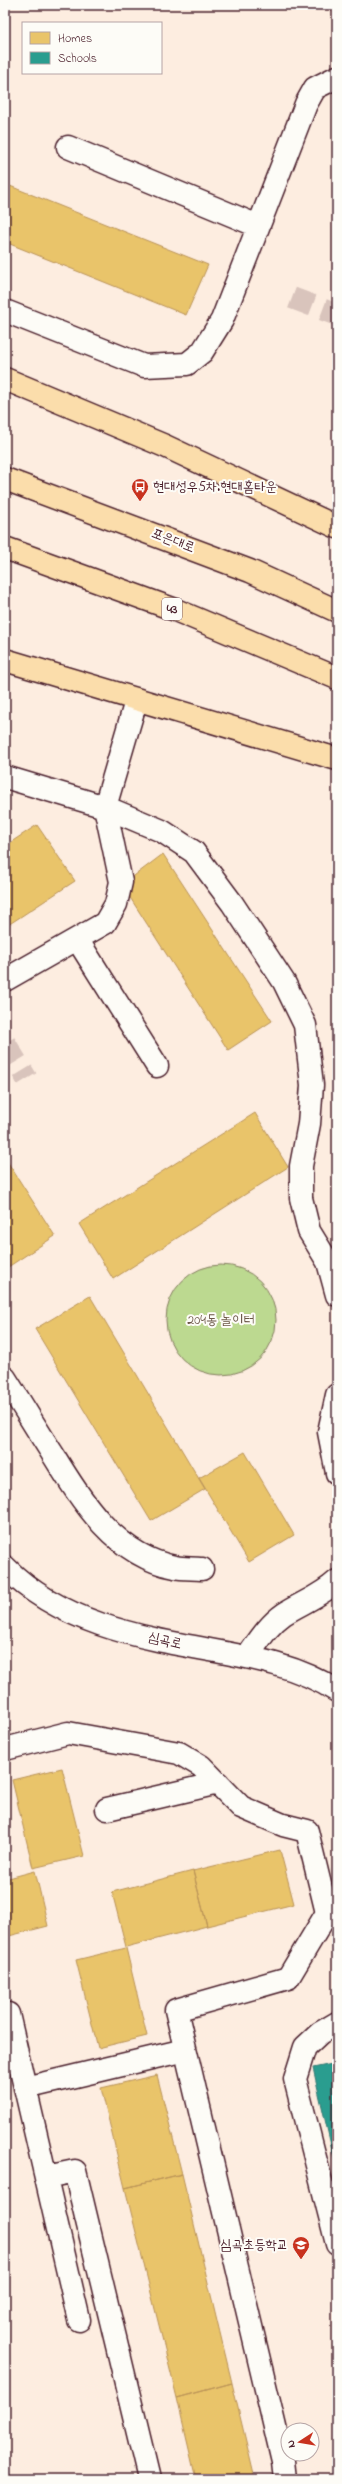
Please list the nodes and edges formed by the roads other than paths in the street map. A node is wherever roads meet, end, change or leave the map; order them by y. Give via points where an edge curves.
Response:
1 (337, 77) edge
2 (68, 147) dead end
3 (258, 226) junction
4 (5, 311) edge
5 (5, 379) edge
6 (5, 479) edge
7 (337, 527) edge
8 (5, 548) edge
9 (337, 611) edge
10 (5, 660) edge
11 (337, 678) edge
12 (136, 700) junction
13 (337, 759) edge
14 (5, 777) edge
15 (105, 807) junction
16 (77, 939) junction
17 (5, 980) edge
18 (157, 1066) dead end
19 (337, 1295) edge
20 (5, 1378) edge
21 (337, 1395) edge
22 (337, 1473) edge
23 (5, 1567) edge
24 (202, 1569) dead end
25 (337, 1581) edge
26 (247, 1657) junction
27 (337, 1691) edge
28 (5, 1749) edge
29 (218, 1783) junction
30 (107, 1809) dead end
31 (5, 2015) edge
32 (337, 2023) edge
33 (185, 2050) junction
34 (25, 2088) junction
35 (46, 2177) junction
36 (337, 2244) edge
37 (79, 2320) dead end
38 (149, 2479) edge
39 (285, 2479) edge

1 - 3 street via 315,88 306,104
2 - 3 street
3 - 4 street via 220,324 202,352 187,364 144,366
5 - 7 main road via 165,446
6 - 9 main road, 포은대로 via 250,571
8 - 11 main road, 43 via 173,610
10 - 12 main road
12 - 13 main road
12 - 15 street
14 - 15 street
15 - 16 street via 120,882 116,904 105,923
15 - 19 street via 162,831 194,852 232,903 284,982 305,1025 312,1085 309,1124 301,1166 301,1198 309,1231 328,1262
16 - 17 street
16 - 18 street
20 - 24 street via 84,1504 107,1529 125,1545 148,1558 174,1567
21 - 22 street via 329,1432
23 - 26 street, 심곡로 via 55,1606 106,1627
25 - 26 street via 310,1601 283,1615 266,1631
26 - 27 street, 심곡로 via 281,1664
28 - 29 street via 68,1733 179,1753 201,1766
29 - 30 street
29 - 33 street via 241,1808 283,1825 307,1831 327,1912 288,1978 176,2010
31 - 34 street via 8,2014
32 - 36 street via 320,2033 305,2047 295,2079
33 - 34 street
33 - 39 street via 281,2453
34 - 35 street
35 - 37 street
35 - 38 street via 75,2171

